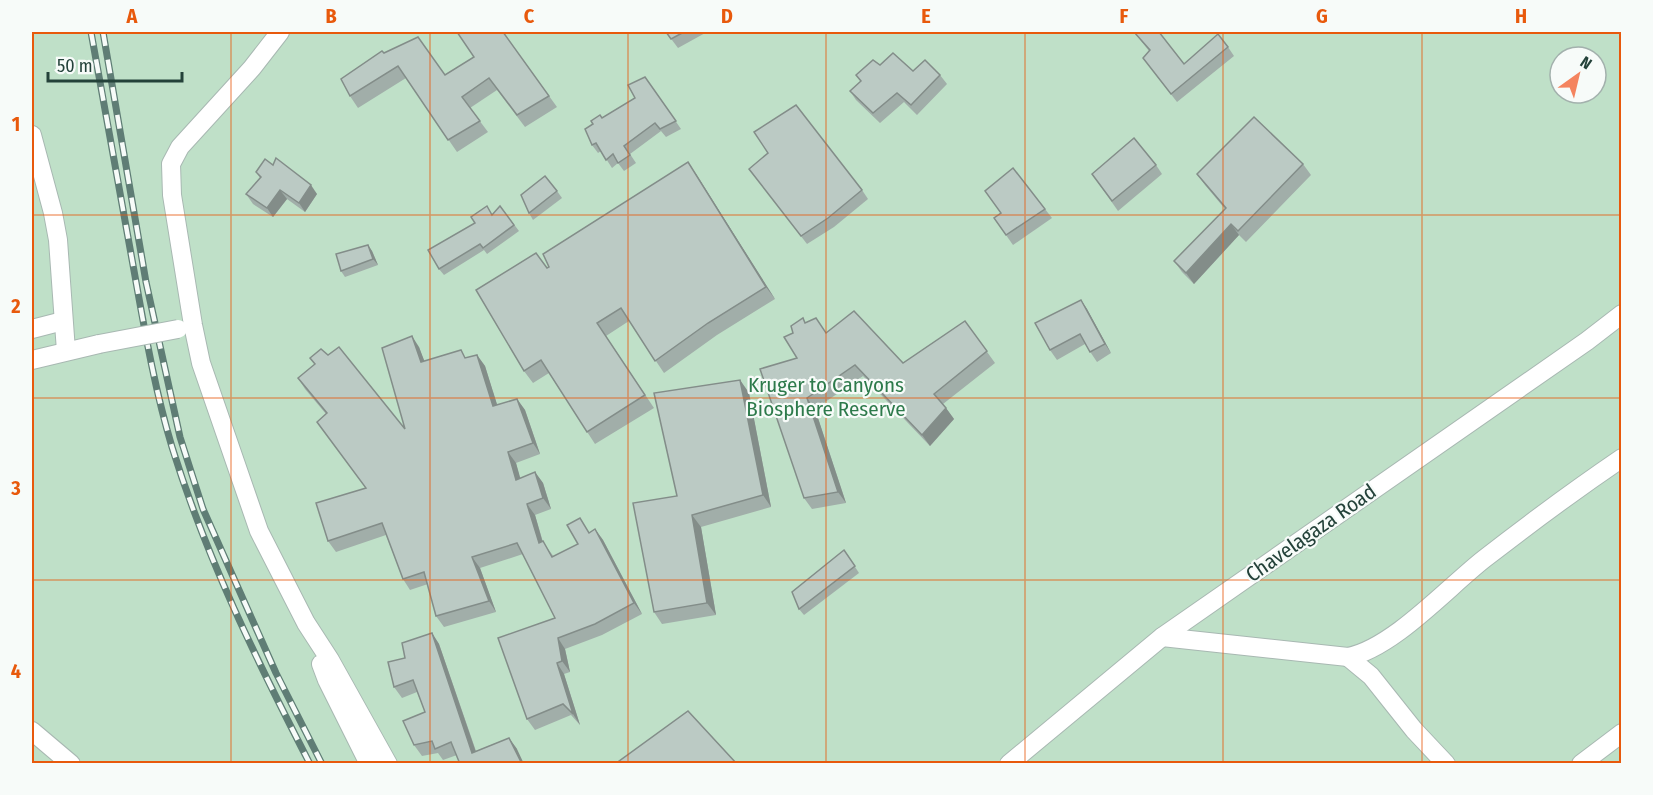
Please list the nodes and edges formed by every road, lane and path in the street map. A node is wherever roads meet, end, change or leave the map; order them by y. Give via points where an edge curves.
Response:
1 (280, 32) edge
2 (32, 135) edge
3 (1622, 314) edge
4 (63, 321) junction
5 (186, 327) junction
6 (32, 329) edge
7 (66, 351) junction
8 (32, 360) edge
9 (1622, 458) edge
10 (306, 623) junction
11 (1162, 638) junction
12 (1348, 657) junction
13 (32, 731) edge
14 (1622, 733) edge
15 (71, 764) edge
16 (369, 764) edge
17 (388, 764) edge
18 (1009, 764) edge
19 (1446, 764) edge
20 (1581, 764) edge

1 - 5 street via 180,147 171,164
2 - 4 street via 54,213
3 - 11 street, Chavelagaza Road
4 - 6 street
4 - 7 street
5 - 7 street, bridge
5 - 10 street via 259,531
7 - 8 street
9 - 12 street via 1484,559 1375,647
10 - 16 street via 327,680
10 - 17 street
11 - 12 street
11 - 18 street, Chavelagaza Road
12 - 19 street via 1371,676
13 - 15 street
14 - 20 street

